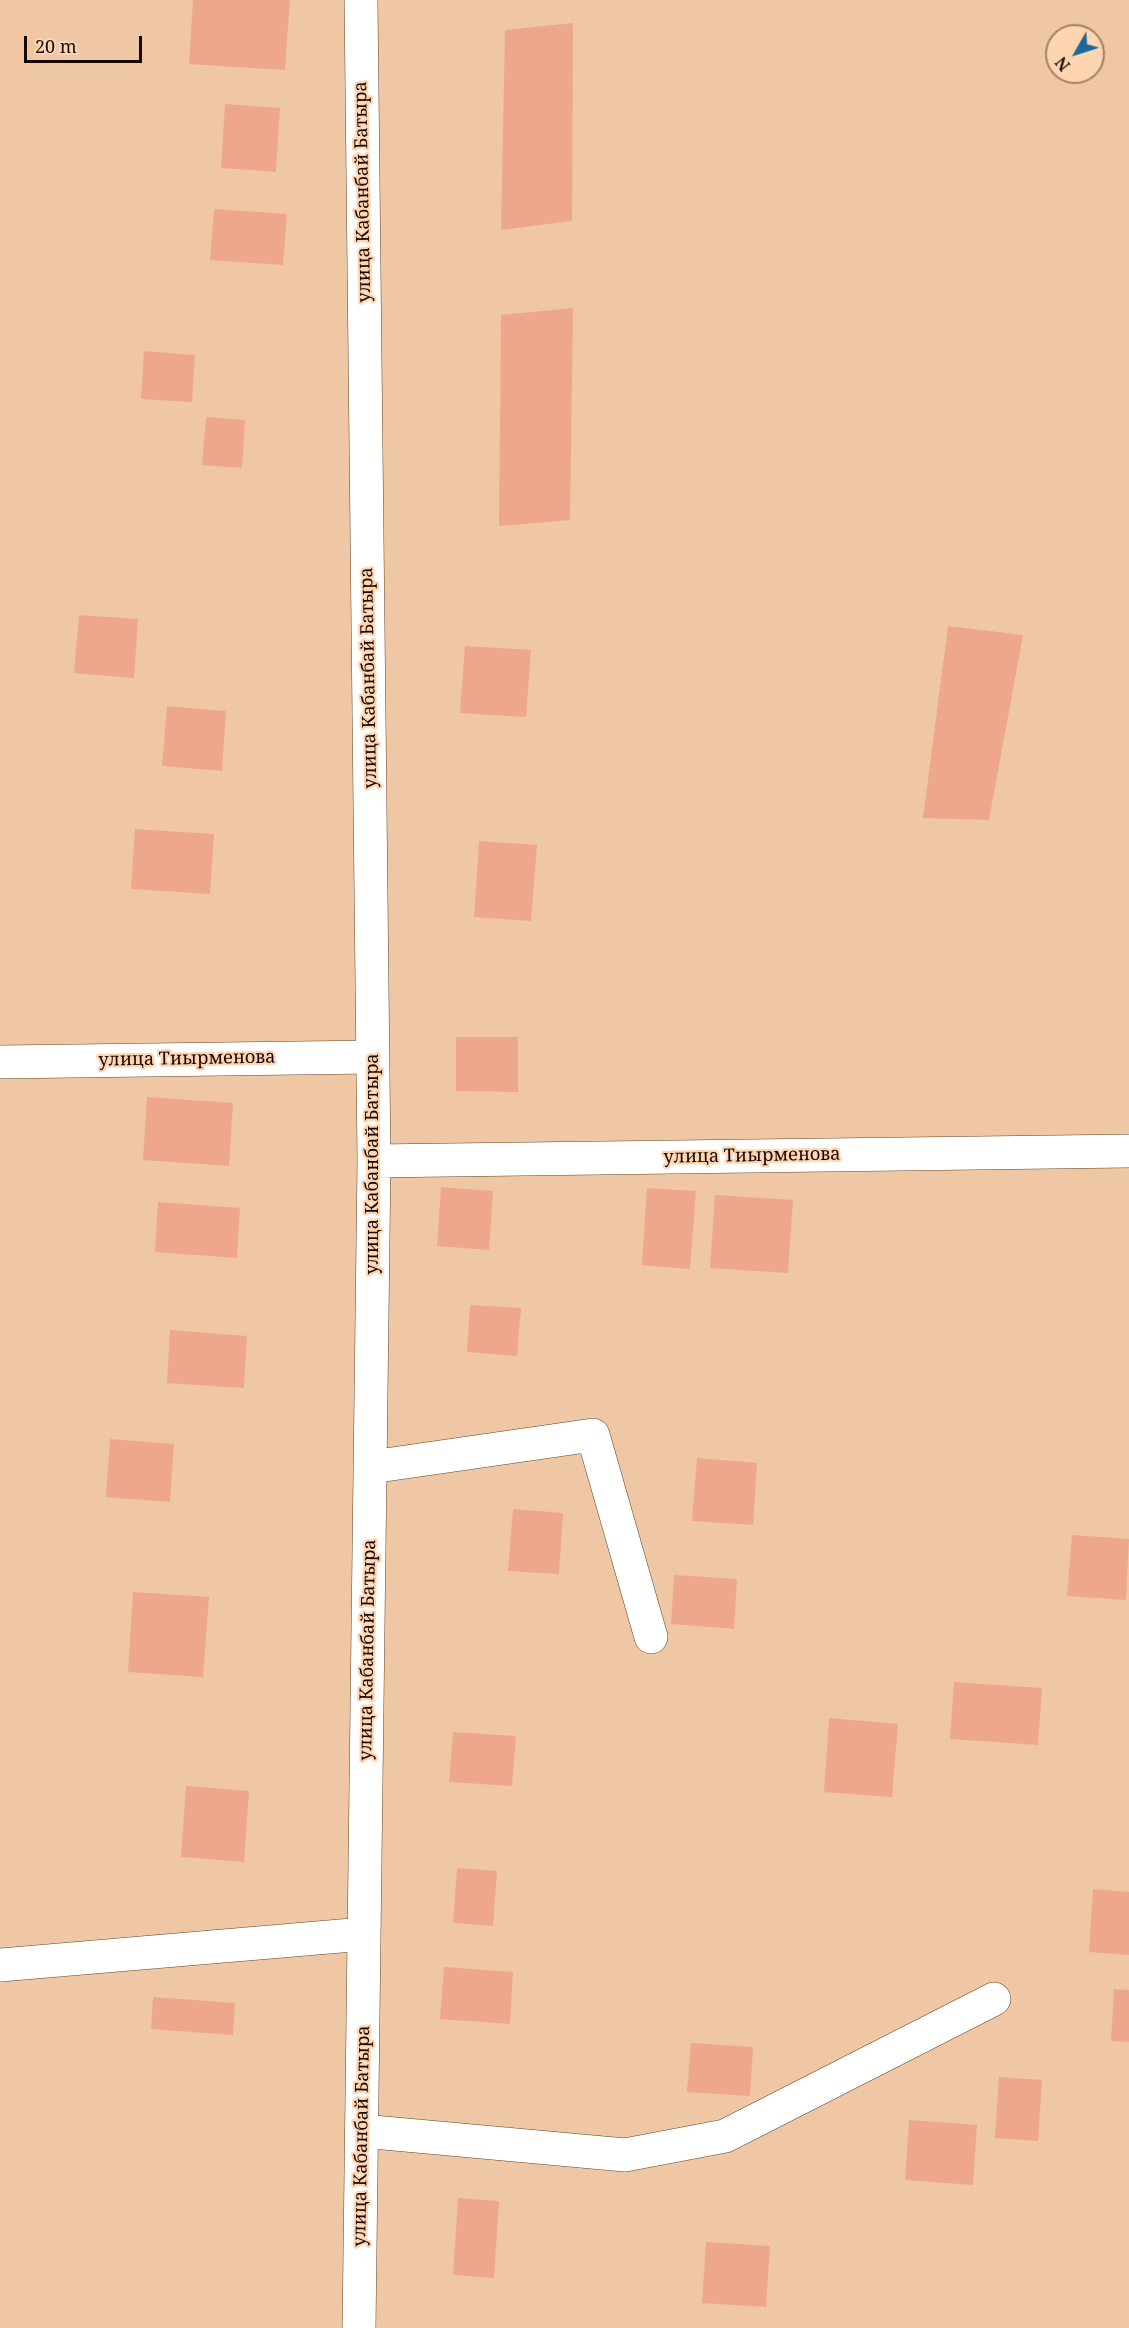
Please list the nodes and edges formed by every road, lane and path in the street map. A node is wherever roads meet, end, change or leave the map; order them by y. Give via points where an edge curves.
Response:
1 (360, 0) edge
2 (374, 1056) junction
3 (0, 1062) edge
4 (1129, 1151) edge
5 (374, 1161) junction
6 (371, 1467) junction
7 (651, 1637) dead end
8 (364, 1934) junction
9 (0, 1965) edge
10 (994, 1999) dead end
11 (362, 2131) junction
12 (359, 2328) edge

1 - 2 street, улица Кабанбай Батыра
2 - 3 street, улица Тиырменова
2 - 5 street, улица Кабанбай Батыра
4 - 5 street, улица Тиырменова
5 - 6 street, улица Кабанбай Батыра
6 - 7 street via 592,1435
6 - 8 street, улица Кабанбай Батыра
8 - 9 street
8 - 11 street, улица Кабанбай Батыра
10 - 11 street via 725,2136 625,2155
11 - 12 street, улица Кабанбай Батыра

